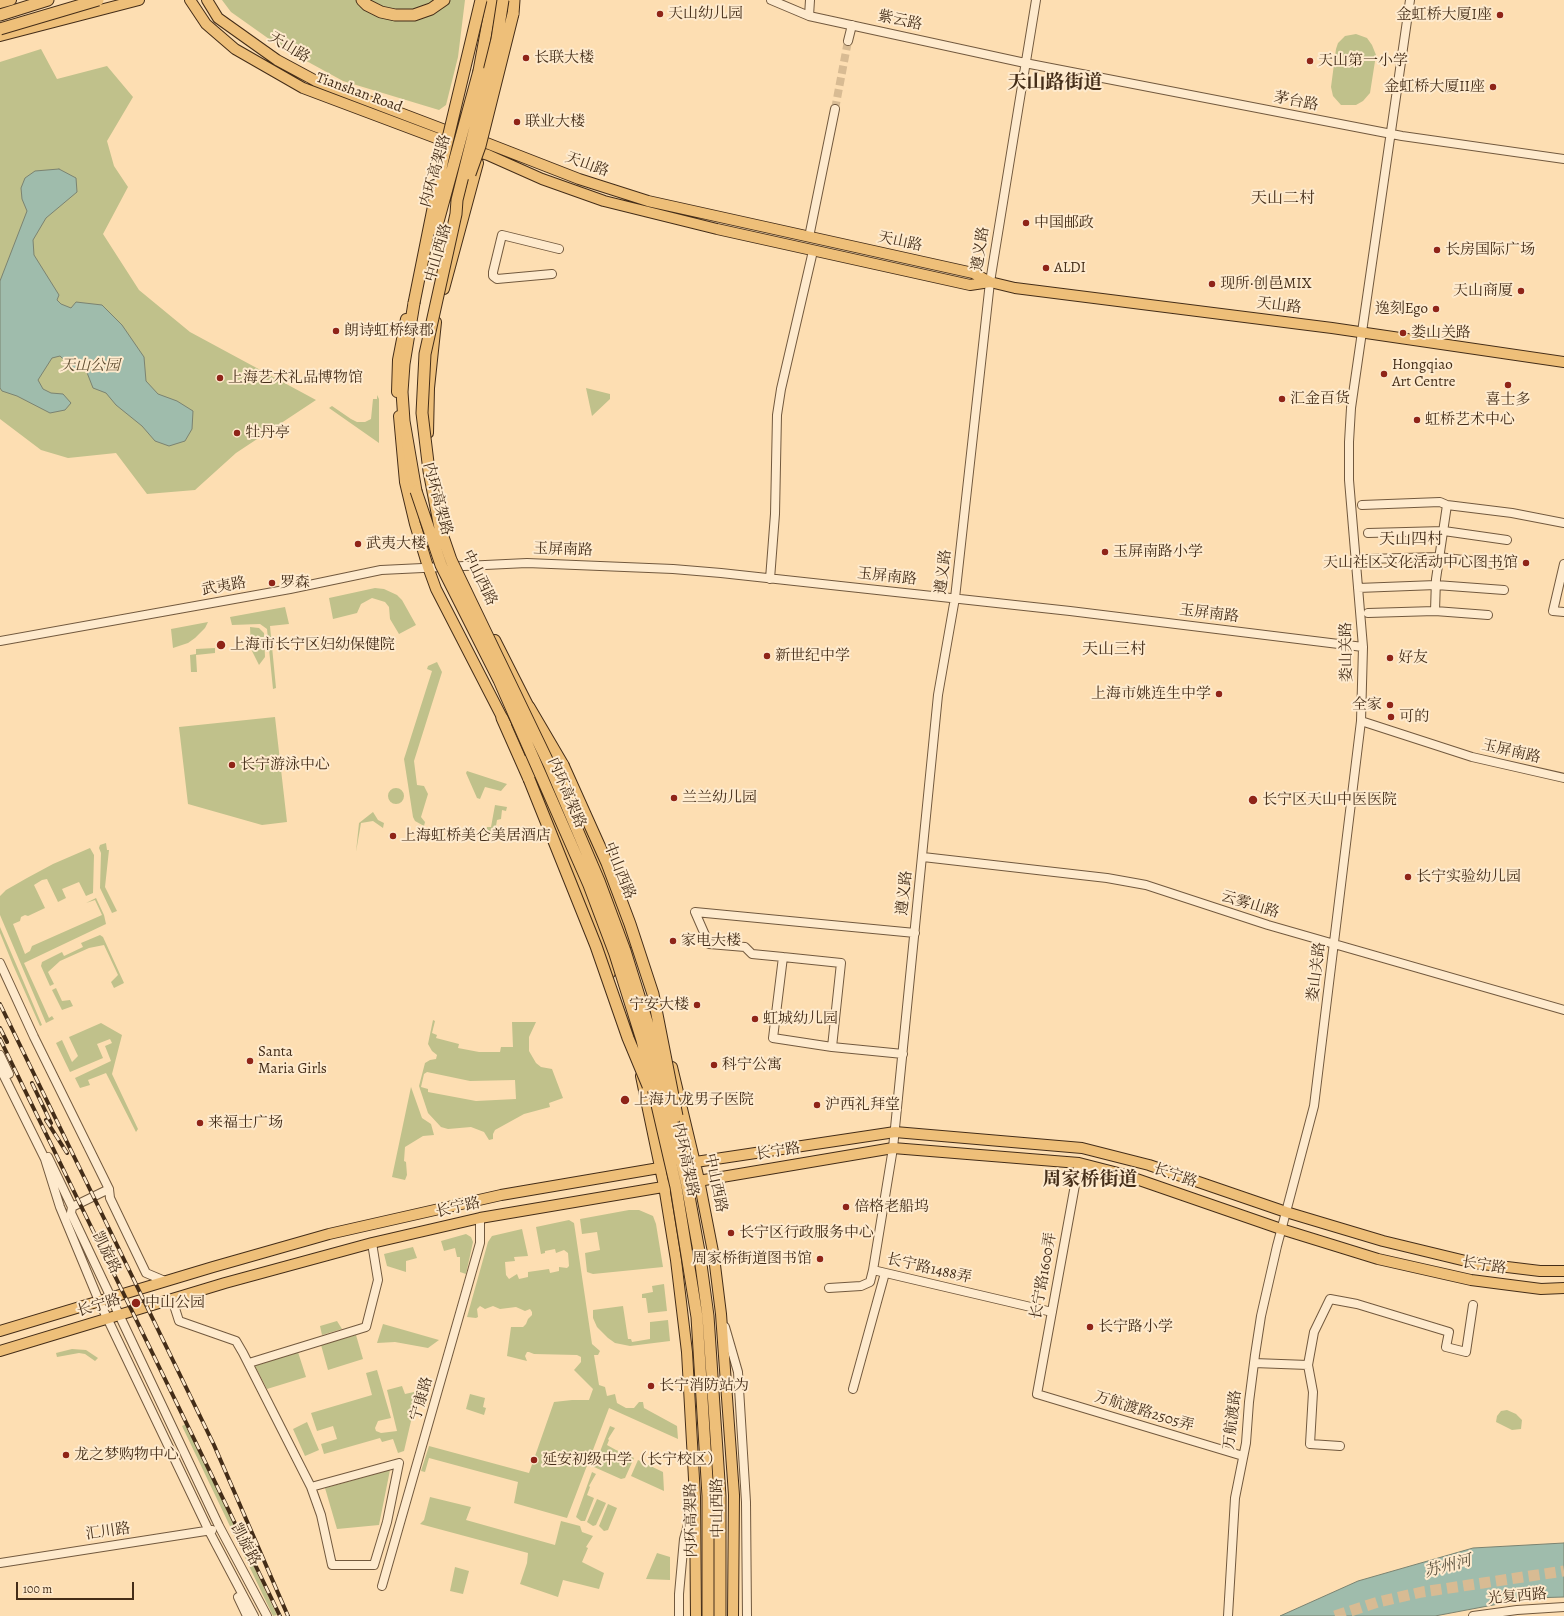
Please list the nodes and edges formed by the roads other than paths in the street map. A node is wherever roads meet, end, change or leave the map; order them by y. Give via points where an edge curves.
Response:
1 (48, 0) edge
2 (97, 0) edge
3 (139, 0) edge
4 (190, 0) edge
5 (207, 0) edge
6 (362, 0) edge
7 (444, 0) edge
8 (482, 0) edge
9 (492, 0) edge
10 (503, 0) edge
11 (510, 0) edge
12 (514, 0) edge
13 (771, 0) edge
14 (810, 0) edge
15 (1036, 0) edge
16 (1410, 0) edge
17 (0, 15) edge
18 (809, 16) junction
19 (852, 25) junction
20 (0, 29) edge
21 (0, 35) edge
22 (848, 41) tunnel mouth
23 (1025, 63) junction
24 (835, 109) tunnel mouth
25 (455, 133) junction
26 (1390, 134) junction
27 (484, 142) junction
28 (452, 144) junction
29 (481, 154) junction
30 (1564, 159) edge
31 (456, 214) junction
32 (809, 237) junction
33 (558, 249) dead end
34 (813, 251) junction
35 (552, 274) dead end
36 (990, 282) junction
37 (414, 303) junction
38 (1363, 333) junction
39 (1564, 362) edge
40 (1362, 505) dead end
41 (1447, 505) junction
42 (1564, 523) edge
43 (1444, 531) junction
44 (1368, 533) dead end
45 (1507, 540) dead end
46 (1439, 557) junction
47 (1367, 559) dead end
48 (1502, 564) dead end
49 (1564, 564) edge
50 (454, 566) junction
51 (428, 567) junction
52 (770, 578) junction
53 (1436, 585) junction
54 (1358, 588) junction
55 (1504, 590) dead end
56 (955, 598) junction
57 (1435, 611) junction
58 (1564, 612) edge
59 (1368, 613) dead end
60 (1488, 615) dead end
61 (0, 641) edge
62 (1363, 647) junction
63 (529, 707) junction
64 (502, 718) junction
65 (1361, 721) junction
66 (1564, 778) edge
67 (923, 857) junction
68 (915, 933) junction
69 (1335, 944) junction
70 (783, 957) junction
71 (0, 963) edge
72 (1564, 1010) edge
73 (832, 1047) junction
74 (903, 1054) junction
75 (0, 1056) edge
76 (0, 1068) edge
77 (658, 1109) junction
78 (895, 1132) junction
79 (893, 1148) junction
80 (696, 1162) junction
81 (1079, 1163) junction
82 (660, 1168) junction
83 (699, 1180) junction
84 (664, 1186) junction
85 (687, 1186) junction
86 (109, 1189) junction
87 (72, 1207) junction
88 (1286, 1212) junction
89 (480, 1218) junction
90 (1281, 1229) junction
91 (372, 1243) junction
92 (873, 1270) junction
93 (1564, 1271) edge
94 (884, 1272) junction
95 (165, 1281) junction
96 (829, 1288) dead end
97 (1564, 1288) edge
98 (112, 1297) junction
99 (172, 1299) junction
100 (100, 1301) junction
101 (1473, 1305) dead end
102 (1052, 1312) junction
103 (721, 1314) junction
104 (121, 1315) junction
105 (108, 1319) junction
106 (0, 1331) edge
107 (0, 1350) edge
108 (249, 1363) junction
109 (1254, 1363) junction
110 (1308, 1365) junction
111 (853, 1389) dead end
112 (1037, 1394) joint
113 (1340, 1446) dead end
114 (1243, 1456) junction
115 (311, 1487) junction
116 (695, 1497) junction
117 (219, 1526) junction
118 (209, 1531) junction
119 (215, 1543) junction
120 (0, 1563) edge
121 (382, 1586) dead end
122 (1564, 1607) edge
123 (247, 1616) edge
124 (254, 1616) edge
125 (267, 1616) edge
126 (679, 1616) edge
127 (696, 1616) edge
128 (708, 1616) edge
129 (720, 1616) edge
130 (733, 1616) edge
131 (747, 1616) edge
132 (1228, 1616) edge
133 (1473, 1616) edge

1 - 17 highway
2 - 20 highway, bridge
2 - 21 main road via 21,23
3 - 21 main road
4 - 28 main road, Tianshan Road via 206,24 235,49 303,88
5 - 25 main road, 天山路 via 218,18 276,60 316,81
6 - 7 highway via 367,6 381,12 414,15
8 - 25 main road, 中山西路
8 - 37 highway, bridge via 443,159
9 - 37 highway, 内环高架路, bridge via 479,71
10 - 31 highway, 内环高架路, bridge via 497,39 457,200
11 - 27 main road, 中山西路 via 508,28
12 - 31 highway, bridge via 513,14 480,146
13 - 18 street, 紫云路
14 - 18 street
15 - 23 street, 遵义路
16 - 26 street, 娄山关路
18 - 19 street, 紫云路
19 - 22 street
19 - 23 street, 紫云路
23 - 26 street, 茅台路
23 - 36 street, 遵义路
24 - 32 street
25 - 27 main road, 天山路
25 - 28 main road, 中山西路
26 - 30 street, 茅台路
26 - 38 street, 娄山关路
27 - 29 main road, 中山西路
27 - 32 main road, 天山路 via 579,179 642,199
28 - 29 main road, Tianshan Road
28 - 51 main road, 中山西路 via 408,310 398,360 397,395 405,482
29 - 34 main road, 天山路 via 604,201
29 - 50 main road, 中山西路 via 437,313 430,388 428,429 432,473 442,524
31 - 85 highway, 内环高架路, bridge via 425,354 422,382 422,414 429,472 440,528 461,583 545,757 599,881 625,951 652,1038
32 - 36 main road, 天山路 via 973,273
33 - 35 street via 502,235 493,272 497,279
34 - 36 main road, 天山路 via 970,285
34 - 52 street via 777,415 775,514
36 - 38 main road, 天山路 via 1015,288
36 - 56 street, 遵义路
37 - 77 highway, 内环高架路, bridge via 402,392 404,421 416,492 441,565 499,680 590,885 640,1033
38 - 39 main road, 天山路
38 - 54 street, 娄山关路 via 1348,442
40 - 41 street via 1440,502
41 - 42 street
41 - 43 street
43 - 44 street
43 - 45 street
43 - 46 street
46 - 47 street
46 - 48 street
46 - 53 street
49 - 58 street via 1553,611
50 - 51 street, 武夷路
50 - 52 street, 玉屏南路 via 527,563 594,565
50 - 63 main road, 中山西路
51 - 61 street, 武夷路 via 381,570 290,589
51 - 64 main road, 中山西路 via 436,589
52 - 56 street, 玉屏南路
53 - 54 street
53 - 55 street
53 - 57 street
54 - 62 street, 娄山关路
56 - 62 street, 玉屏南路
56 - 67 street, 遵义路 via 938,694
57 - 59 street
57 - 60 street
62 - 65 street, 娄山关路
63 - 80 main road, 中山西路 via 586,831 632,945 672,1068
63 - 85 highway, bridge via 563,765 607,863 630,924 653,994 676,1109
64 - 77 highway, bridge via 596,946 628,1038
64 - 82 main road, 中山西路 via 533,774 597,926 636,1054
65 - 66 street, 玉屏南路 via 1472,757
65 - 69 street, 娄山关路
67 - 68 street, 遵义路
67 - 69 street, 云雾山路 via 1100,877 1146,886
68 - 70 street via 695,912 709,944 745,947 752,954
68 - 74 street, 遵义路
69 - 72 street, 云雾山路
69 - 88 street, 娄山关路 via 1314,1106
70 - 73 street via 773,1038
70 - 73 street via 841,962
71 - 86 street
73 - 74 street
74 - 78 street, 遵义路
75 - 87 street, 凯旋路
76 - 100 street, 凯旋路 via 45,1159 60,1207
77 - 128 highway, 内环高架路, bridge via 676,1187 697,1317 708,1496
78 - 79 street, 遵义路
78 - 80 main road, 长宁路
78 - 88 main road, 长宁路 via 1082,1148 1149,1165
79 - 81 main road, 长宁路
79 - 83 main road, 长宁路
79 - 92 street, 长宁路1488弄
80 - 82 main road, 长宁路
80 - 83 main road, 中山西路
81 - 90 main road, 长宁路 via 1122,1174
81 - 102 street, 长宁路1600弄
82 - 84 main road, 中山西路
82 - 95 main road, 长宁路 via 501,1195 329,1234
83 - 84 main road, 长宁路
83 - 103 main road, 中山西路 via 714,1257
84 - 89 main road, 长宁路
84 - 116 main road, 中山西路 via 687,1352
85 - 129 highway, 内环高架路, bridge via 708,1316 720,1496
86 - 87 street
86 - 95 street via 110,1198 146,1273
87 - 98 street, 凯旋路 via 72,1213
88 - 90 street, 娄山关路
88 - 93 main road, 长宁路 via 1383,1241 1474,1263 1540,1271
89 - 91 main road, 长宁路
89 - 121 street, 宁康路 via 480,1243
90 - 97 main road, 长宁路 via 1378,1258 1471,1280 1541,1289
90 - 109 street, 万航渡路 via 1261,1316
91 - 99 main road, 长宁路
91 - 108 street via 378,1280 366,1327
92 - 94 street, 长宁路1488弄
92 - 96 street via 870,1282 861,1286
94 - 102 street, 长宁路1488弄
94 - 111 street
95 - 98 main road, 长宁路
98 - 100 main road, 长宁路
98 - 104 street, 凯旋路
99 - 104 main road, 长宁路
99 - 108 street via 179,1321 236,1341
100 - 105 street, 凯旋路
100 - 106 main road, 长宁路
101 - 110 street via 1466,1352 1446,1347 1449,1332 1357,1304 1330,1299 1314,1332
102 - 112 street, 长宁路1600弄
103 - 130 main road, 中山西路 via 734,1495
103 - 131 street via 738,1372 746,1502
104 - 105 main road, 长宁路
104 - 117 street, 凯旋路
105 - 107 main road, 长宁路
105 - 118 street, 凯旋路
108 - 115 street
109 - 110 street
109 - 114 street, 万航渡路
110 - 113 street via 1313,1392 1310,1444
112 - 114 street, 万航渡路2505弄
114 - 132 street, 万航渡路 via 1235,1498
115 - 115 street via 399,1463 387,1522 374,1565 332,1565 321,1514
116 - 126 street, 中山西路 via 684,1540
116 - 127 main road, 中山西路
117 - 118 street, 汇川路
117 - 125 street, 凯旋路
118 - 119 street, 凯旋路
118 - 120 street, 汇川路
119 - 123 street, 凯旋路
119 - 124 street, 凯旋路
122 - 133 street, 光复西路

